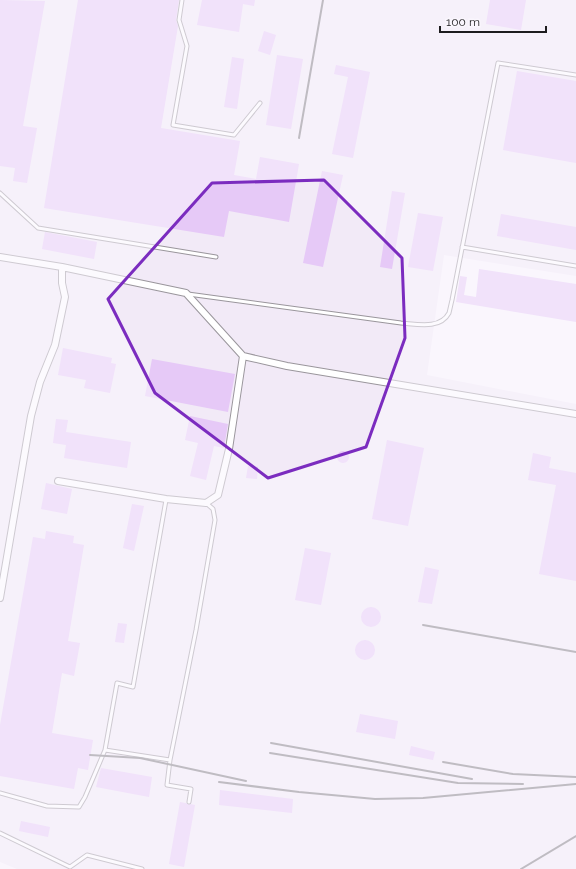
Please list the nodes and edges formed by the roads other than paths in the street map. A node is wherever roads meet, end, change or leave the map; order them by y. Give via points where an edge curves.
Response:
1 (182, 0) edge
2 (576, 75) edge
3 (260, 103) dead end
4 (0, 193) edge
5 (462, 247) junction
6 (0, 257) edge
7 (216, 257) dead end
8 (576, 266) edge
9 (62, 267) junction
10 (186, 293) junction
11 (243, 356) junction
12 (576, 414) edge
13 (58, 481) dead end
14 (166, 499) junction
15 (206, 503) junction
16 (0, 598) edge
17 (105, 750) junction
18 (170, 760) junction
19 (0, 794) edge
20 (188, 802) dead end
21 (0, 834) edge
22 (142, 869) edge

1 - 3 lane via 178,20 187,46 173,125 234,135
2 - 5 lane via 498,63
4 - 7 lane via 38,228
5 - 8 lane
5 - 10 lane via 448,314 437,324 401,323
6 - 9 street
9 - 10 street
9 - 16 street via 65,297 56,345 40,382 31,416
10 - 11 street
11 - 12 street via 287,366
11 - 15 street via 229,449 218,495
13 - 14 street
14 - 15 street
14 - 17 lane via 133,687 117,683
15 - 18 lane via 213,509 215,520
17 - 18 lane
17 - 19 lane via 79,807 47,806
18 - 20 lane via 166,785 192,789
21 - 22 lane via 70,867 87,855

